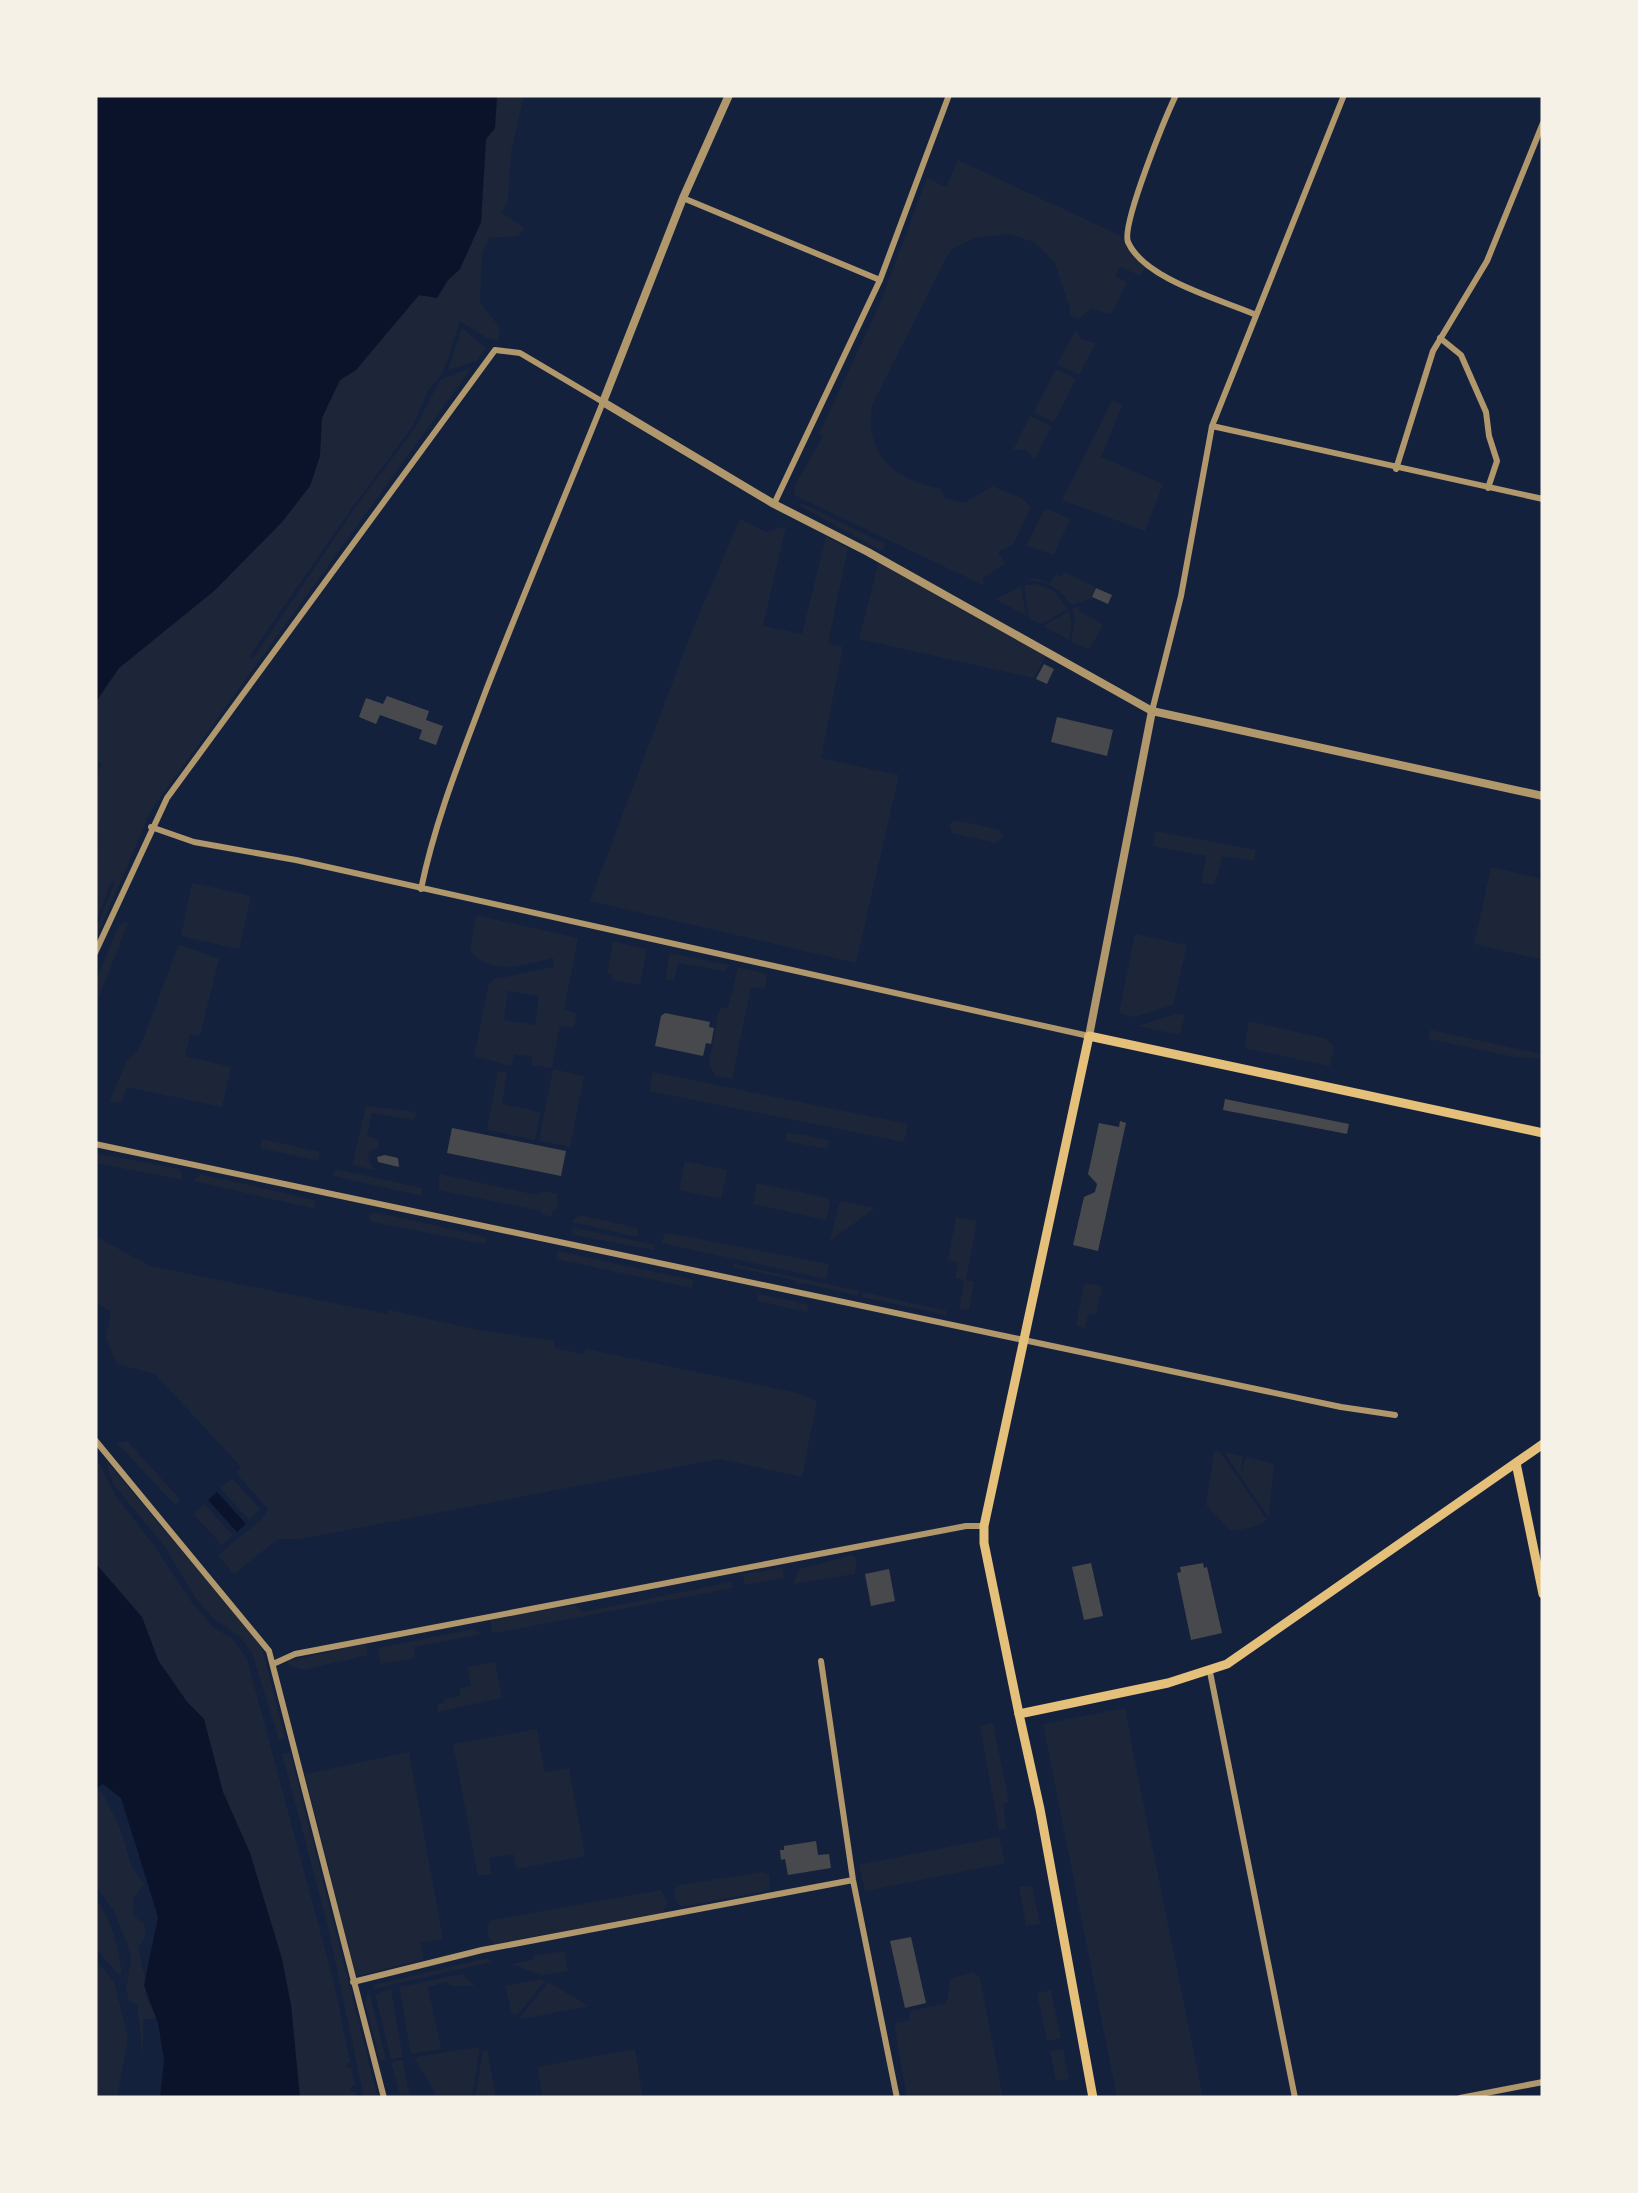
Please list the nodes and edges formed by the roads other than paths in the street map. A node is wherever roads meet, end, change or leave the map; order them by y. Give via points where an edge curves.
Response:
1 (728, 95) edge
2 (949, 95) edge
3 (1176, 95) edge
4 (1344, 95) edge
5 (1543, 123) edge
6 (684, 198) junction
7 (880, 280) junction
8 (1254, 314) junction
9 (1440, 338) junction
10 (604, 402) junction
11 (1212, 426) junction
12 (1396, 468) junction
13 (1488, 488) junction
14 (1543, 500) edge
15 (774, 504) junction
16 (1152, 711) junction
17 (1543, 796) edge
18 (151, 827) junction
19 (421, 889) junction
20 (95, 954) edge
21 (1089, 1036) junction
22 (1543, 1133) edge
23 (95, 1144) edge
24 (1024, 1342) junction
25 (1395, 1414) dead end
26 (95, 1440) edge
27 (1543, 1444) edge
28 (1516, 1463) junction
29 (984, 1526) junction
30 (1543, 1594) edge
31 (821, 1660) dead end
32 (273, 1664) junction
33 (1210, 1672) junction
34 (1019, 1714) junction
35 (854, 1880) junction
36 (353, 1982) junction
37 (1543, 2082) edge
38 (384, 2098) edge
39 (896, 2098) edge
40 (1094, 2098) edge
41 (1295, 2098) edge
42 (1460, 2098) edge

1 - 6 street
2 - 7 street
3 - 8 street via 1127,240 1164,276
4 - 8 street
5 - 9 street via 1487,261
6 - 7 street
6 - 10 street
7 - 15 street
8 - 11 street
9 - 12 street
9 - 13 street via 1461,355 1486,412 1497,461
10 - 15 street
10 - 18 street via 520,353 495,350
10 - 19 street via 471,730
11 - 12 street
11 - 16 street
12 - 13 street
13 - 14 street
15 - 16 street
16 - 17 street
16 - 21 street
18 - 19 street
18 - 20 street
19 - 21 street
21 - 22 main road
21 - 24 main road
23 - 24 street
24 - 25 street
24 - 29 main road
26 - 32 street via 262,1640
27 - 28 main road
28 - 30 main road
28 - 33 main road
29 - 32 street via 581,1598 295,1654
29 - 34 main road
31 - 35 street
32 - 36 street
33 - 34 main road
33 - 41 street
34 - 40 main road
35 - 36 street via 482,1950
35 - 39 street
36 - 38 street
37 - 42 street

